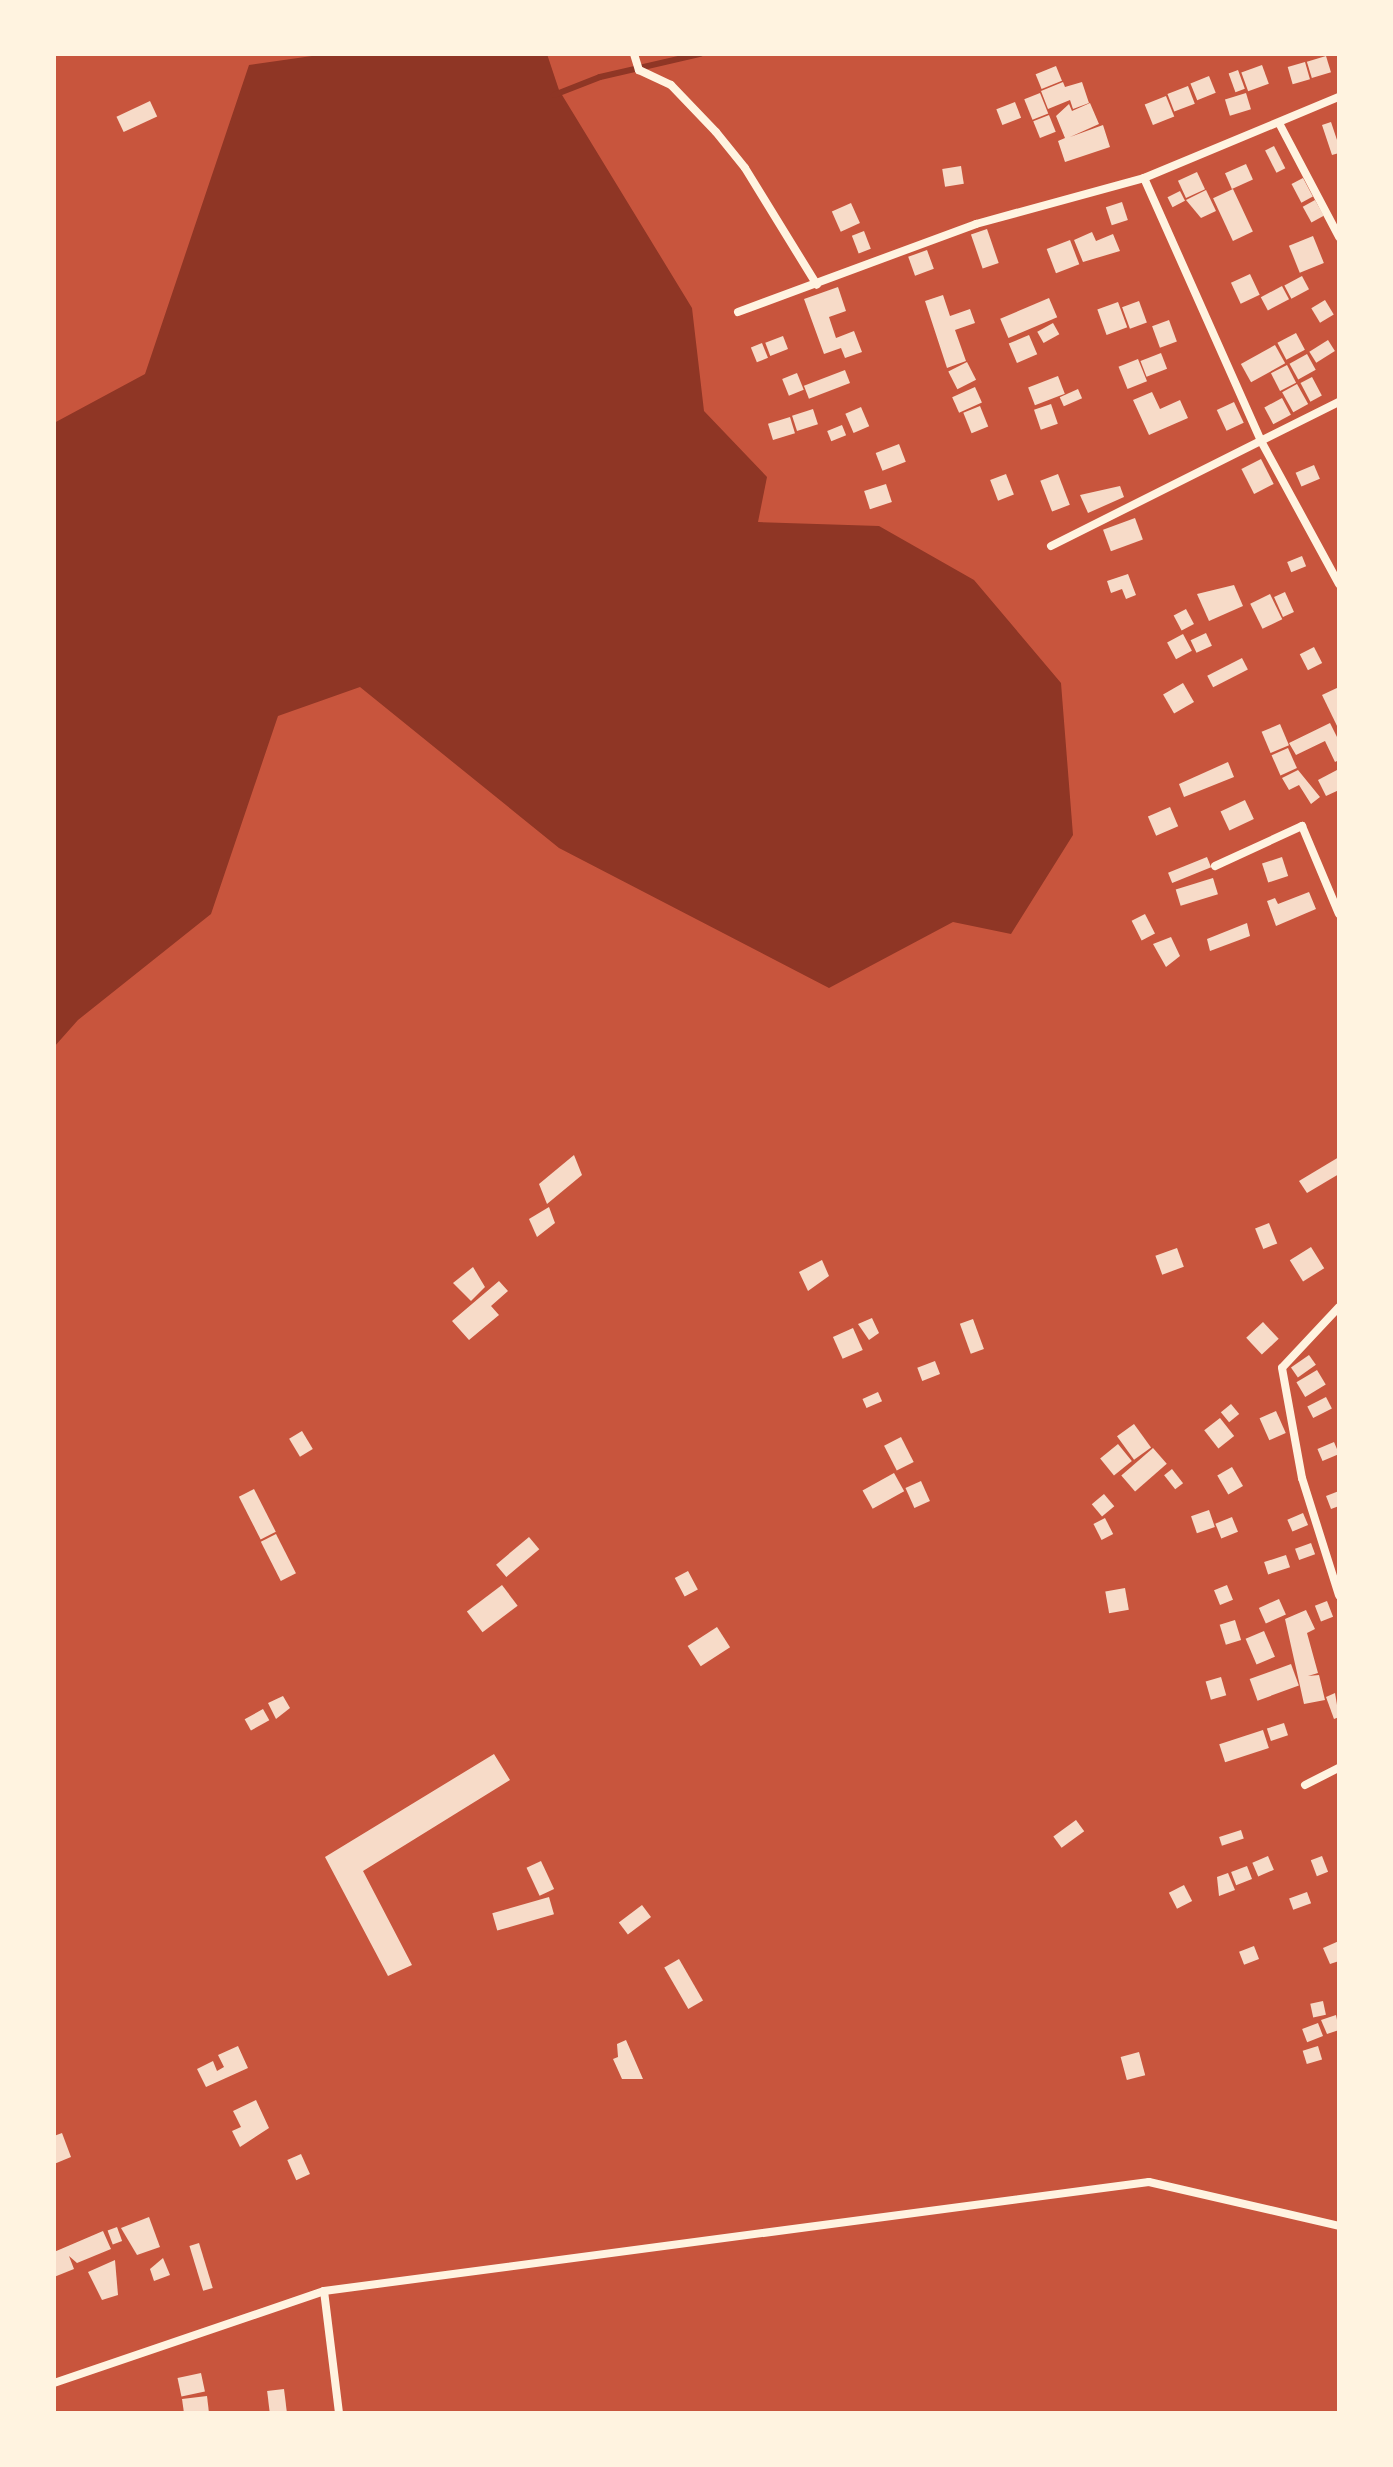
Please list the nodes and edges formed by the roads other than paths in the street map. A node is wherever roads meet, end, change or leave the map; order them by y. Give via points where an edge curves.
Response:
1 (634, 54) edge
2 (1339, 97) edge
3 (1279, 123) junction
4 (1144, 178) junction
5 (1339, 237) edge
6 (817, 285) junction
7 (738, 312) dead end
8 (1339, 402) edge
9 (1261, 441) junction
10 (1051, 546) dead end
11 (1339, 584) edge
12 (1215, 866) dead end
13 (1339, 914) edge
14 (1339, 1307) edge
15 (1339, 1595) edge
16 (1339, 1768) edge
17 (1305, 1785) dead end
18 (1339, 2226) edge
19 (324, 2291) junction
20 (54, 2383) edge
21 (339, 2413) edge

1 - 6 street via 639,70 671,85 736,156
2 - 3 street
3 - 4 street
3 - 5 street
4 - 6 street via 976,224
4 - 9 street
6 - 7 street
8 - 9 street
9 - 10 street
9 - 11 street
12 - 13 street via 1302,826
14 - 15 street via 1282,1368 1302,1478
16 - 17 street
18 - 19 street via 1149,2182
19 - 20 street
19 - 21 street

